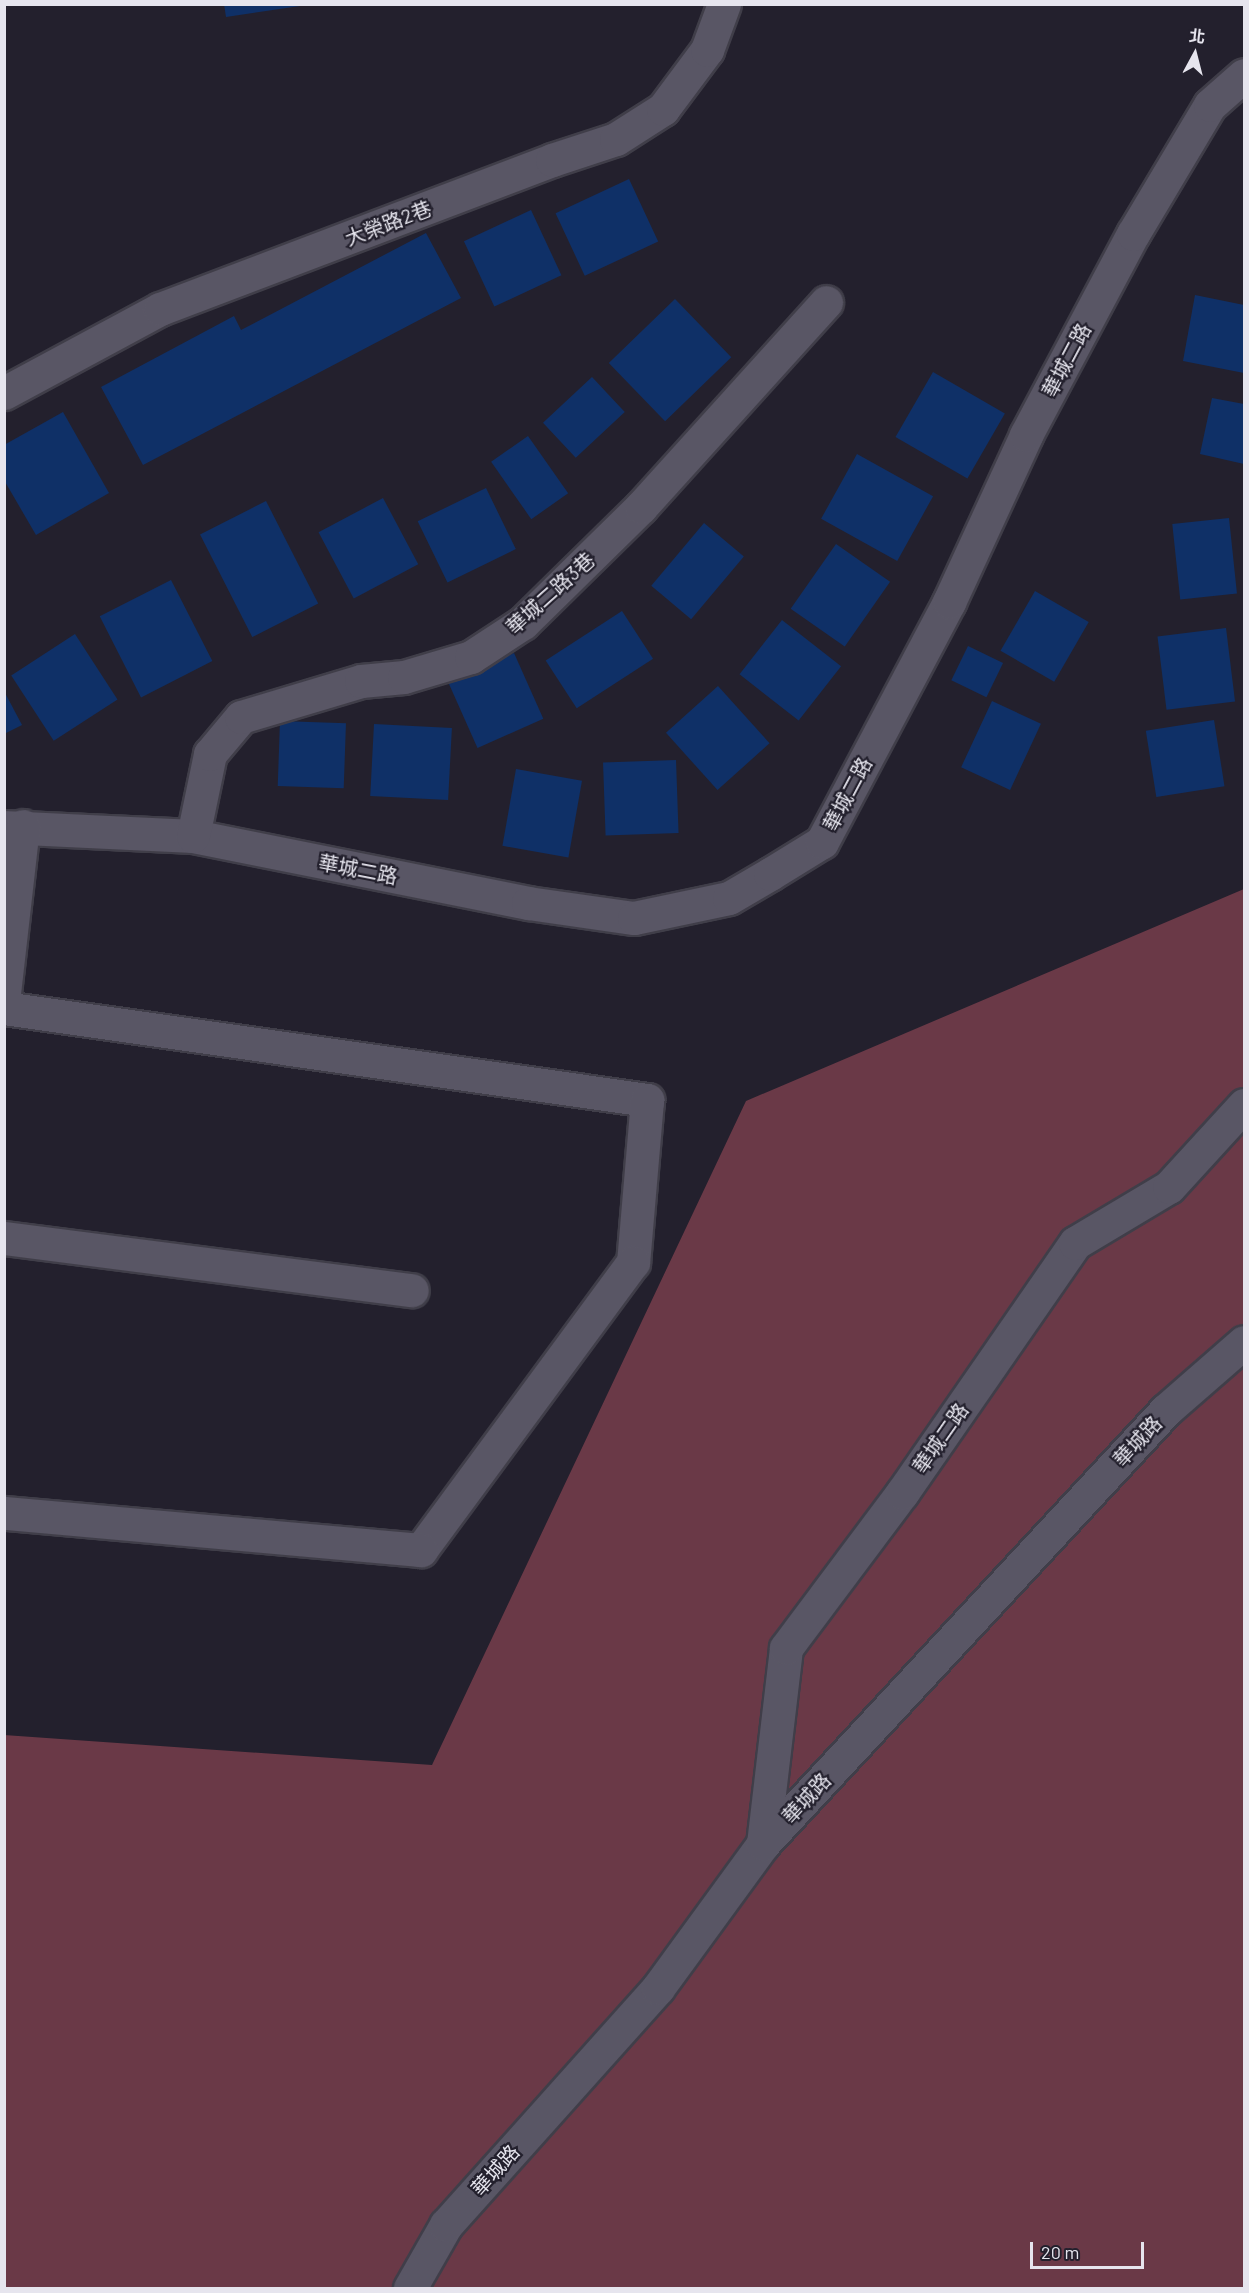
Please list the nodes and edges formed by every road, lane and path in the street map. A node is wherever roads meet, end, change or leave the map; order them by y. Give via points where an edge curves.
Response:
1 (724, 4) edge
2 (1245, 75) edge
3 (826, 302) dead end
4 (4, 393) edge
5 (14, 827) edge
6 (193, 836) junction
7 (4, 993) edge
8 (4, 1008) edge
9 (1245, 1105) edge
10 (4, 1238) edge
11 (412, 1290) dead end
12 (1245, 1342) edge
13 (4, 1513) edge
14 (763, 1844) junction
15 (410, 2289) edge

1 - 4 street, 大榮路2巷 via 707,50 663,108 616,139 160,309
2 - 6 street, 華城二路 via 1210,105 1133,234 1026,435 949,602 822,842 729,898 634,918 528,903
3 - 6 street, 華城二路3巷 via 641,507 523,623 471,657 405,677 361,681 241,717 210,754
5 - 6 street, 華城二路
5 - 7 street
8 - 13 street via 647,1100 633,1262 421,1550
9 - 14 street, 華城二路 via 1169,1187 1075,1243 902,1493 786,1648
10 - 11 street
12 - 14 street, 華城路 via 1166,1410
14 - 15 street, 華城路 via 658,1988 446,2224

